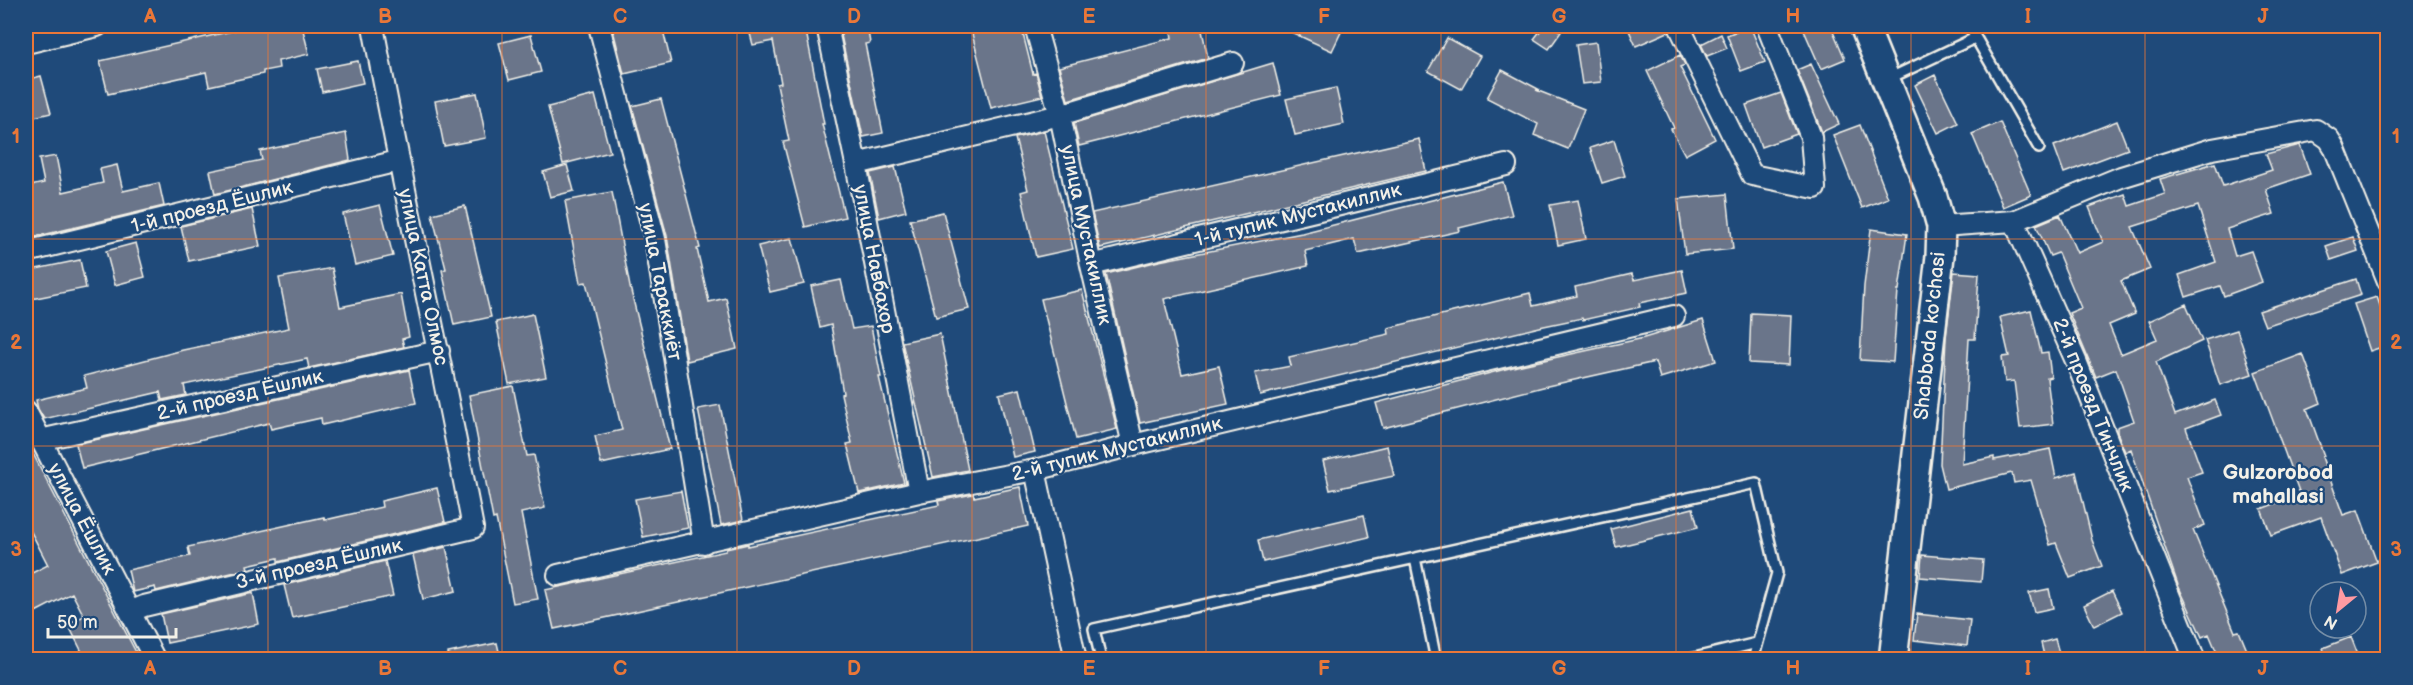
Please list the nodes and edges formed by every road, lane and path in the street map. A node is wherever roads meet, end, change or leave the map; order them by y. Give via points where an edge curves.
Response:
1 (97, 26) edge
2 (373, 26) edge
3 (599, 26) edge
4 (827, 26) edge
5 (1035, 26) edge
6 (1679, 26) edge
7 (1767, 26) edge
8 (1864, 26) edge
9 (1969, 26) edge
10 (1975, 38) junction
11 (26, 43) edge
12 (1233, 63) dead end
13 (1886, 80) junction
14 (1060, 114) junction
15 (2039, 148) dead end
16 (398, 161) junction
17 (856, 164) junction
18 (1506, 165) dead end
19 (2014, 221) junction
20 (1941, 226) junction
21 (26, 252) edge
22 (1091, 266) junction
23 (2388, 280) edge
24 (1674, 316) dead end
25 (439, 351) junction
26 (26, 411) edge
27 (40, 440) junction
28 (1132, 445) junction
29 (1035, 470) junction
30 (919, 492) junction
31 (473, 528) joint
32 (704, 543) junction
33 (1415, 558) junction
34 (558, 575) dead end
35 (132, 611) junction
36 (1758, 643) junction
37 (155, 660) edge
38 (1076, 660) edge
39 (1101, 660) edge
40 (1436, 660) edge
41 (1686, 660) edge
42 (1753, 660) edge
43 (1893, 660) edge
44 (2195, 660) edge

1 - 11 street
2 - 16 street, улица Катта Олмос
3 - 32 street, улица Тараккиёт via 655,239
4 - 17 street, улица Навбахор
5 - 14 street, улица Мустакиллик
6 - 7 street via 1752,175 1815,188 1811,137
8 - 13 street, Shabboda ko'chasi
9 - 10 lane
10 - 13 lane
10 - 15 lane
12 - 14 street
13 - 20 street, Shabboda ko'chasi
14 - 17 street
14 - 22 street, улица Мустакиллик
16 - 21 street, 1-й проезд Ёшлик
16 - 25 street, улица Катта Олмос
17 - 30 street, улица Навбахор
18 - 22 street, 1-й тупик Мустакиллик
19 - 20 street
19 - 23 street via 2121,177 2212,149 2316,130 2334,147
19 - 44 street, 2-й проезд Тинчлик via 2076,361
20 - 43 street, Shabboda ko'chasi
22 - 28 street, улица Мустакиллик
24 - 28 street, 2-й тупик Мустакиллик
25 - 27 street, 2-й проезд Ёшлик
25 - 31 street, улица Катта Олмос
26 - 27 street, улица Ёшлик
27 - 35 street, улица Ёшлик
28 - 29 street, 2-й тупик Мустакиллик
29 - 30 street, 2-й тупик Мустакиллик
29 - 38 street
30 - 32 street, 2-й тупик Мустакиллик
31 - 35 street, 3-й проезд Ёшлик
32 - 34 street, 2-й тупик Мустакиллик
33 - 36 lane via 1756,483 1777,573
33 - 39 lane via 1094,629
33 - 40 lane
35 - 37 street, улица Ёшлик
36 - 41 lane
36 - 42 lane

